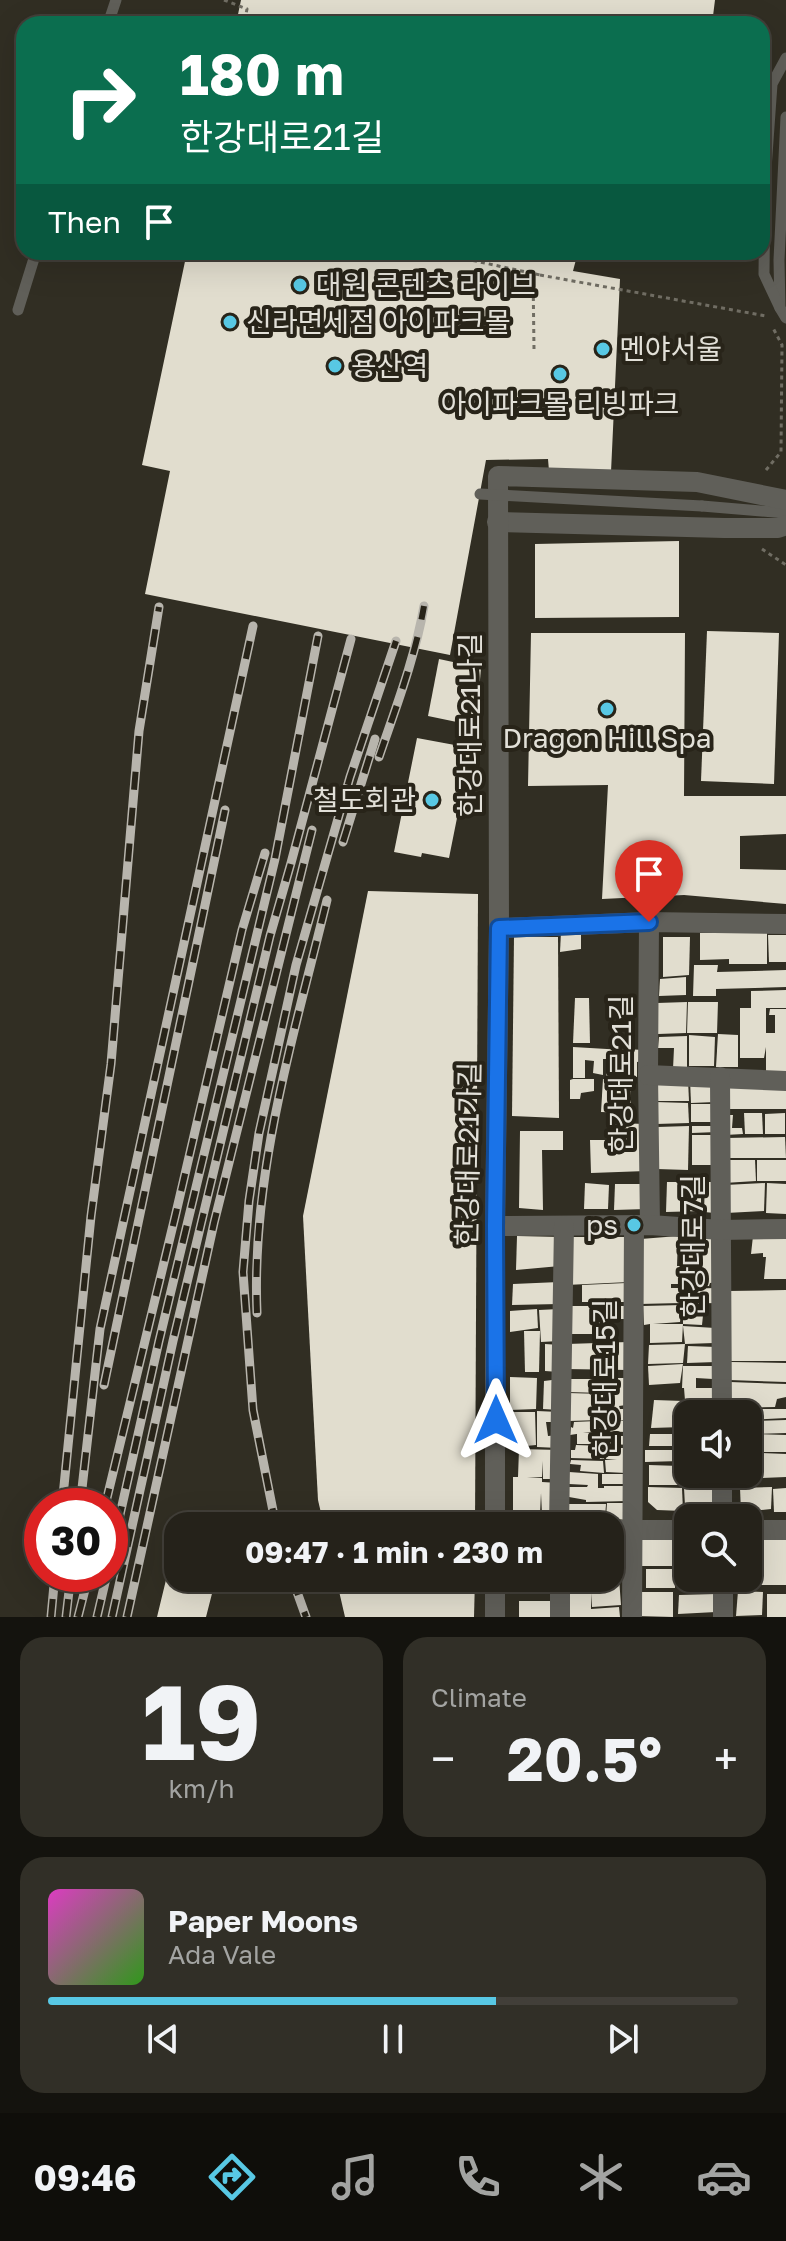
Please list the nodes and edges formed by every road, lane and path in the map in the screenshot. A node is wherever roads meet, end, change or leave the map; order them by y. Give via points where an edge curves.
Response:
1 (224, 0) edge
2 (246, 16) edge
3 (786, 58) edge
4 (770, 112) edge
5 (786, 117) edge
6 (34, 260) edge
7 (472, 260) edge
8 (764, 260) edge
9 (533, 273) junction
10 (18, 310) dead end
11 (783, 313) edge
12 (534, 349) dead end
13 (766, 470) dead end
14 (480, 494) dead end
15 (786, 500) edge
16 (786, 513) edge
17 (497, 522) junction
18 (786, 525) edge
19 (762, 549) dead end
20 (786, 565) edge
21 (649, 922) junction
22 (786, 924) edge
23 (499, 928) junction
24 (648, 1075) junction
25 (720, 1077) junction
26 (786, 1081) edge
27 (642, 1225) junction
28 (495, 1226) junction
29 (564, 1226) junction
30 (786, 1229) edge
31 (721, 1230) junction
32 (722, 1400) edge
33 (495, 1512) edge
34 (559, 1512) edge
35 (624, 1530) edge
36 (633, 1530) junction
37 (674, 1530) edge
38 (762, 1530) edge
39 (786, 1530) edge
40 (495, 1592) edge
41 (560, 1592) edge
42 (723, 1592) edge
43 (495, 1617) edge
44 (560, 1617) edge
45 (632, 1617) edge
46 (723, 1617) edge

1 - 2 path via 247,9
3 - 4 lane via 772,84
5 - 11 lane via 779,260
6 - 10 lane
7 - 9 path, bridge
8 - 11 lane via 764,274
9 - 12 path
9 - 13 path, bridge via 766,315 782,345 781,452
14 - 16 lane, bridge
15 - 17 street, 한강대로21나길 via 697,482 498,476
17 - 18 street
17 - 23 street, 한강대로21나길
19 - 20 path
21 - 22 street
21 - 23 street
21 - 24 street, 한강대로21길
23 - 28 street, 한강대로21가길
24 - 25 street
24 - 27 street, 한강대로21길
25 - 26 street
25 - 31 street, 한강대로7길
27 - 29 street
27 - 31 street
27 - 36 street, 한강대로15길
28 - 29 street
28 - 33 street, 한강대로21가길
29 - 34 street
30 - 31 street
31 - 32 street, 한강대로7길
35 - 36 street
36 - 37 street
36 - 45 street
38 - 39 street
40 - 43 street
41 - 44 street
42 - 46 street

